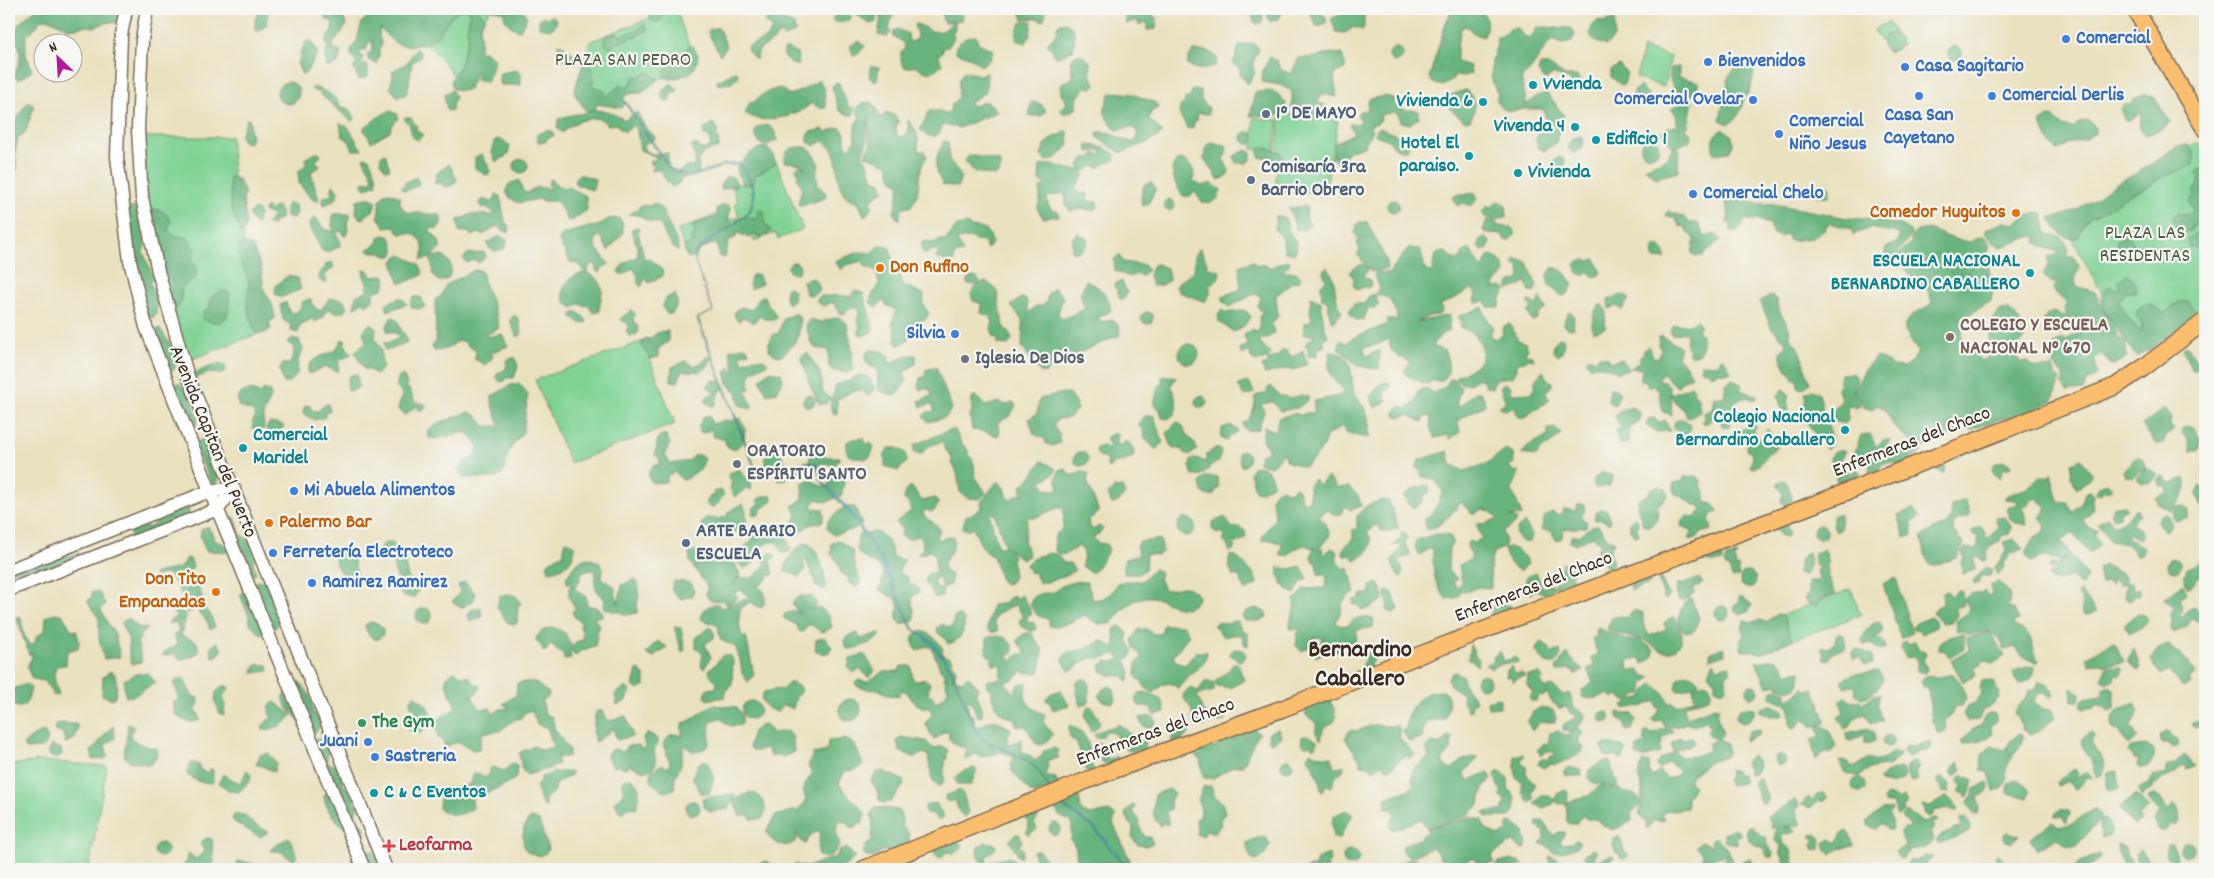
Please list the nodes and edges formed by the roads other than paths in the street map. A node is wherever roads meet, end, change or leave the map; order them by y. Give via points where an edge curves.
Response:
1 (126, 9) edge
2 (147, 9) edge
3 (2135, 9) edge
4 (2205, 129) edge
5 (2205, 321) edge
6 (234, 489) junction
7 (210, 491) junction
8 (218, 509) junction
9 (9, 570) edge
10 (9, 590) edge
11 (364, 869) edge
12 (386, 869) edge
13 (864, 869) edge

1 - 7 street, Avenida Capitan del Puerto via 121,35 117,157 130,261 146,327
2 - 6 street, Avenida Capitan del Puerto via 142,40 138,129 142,198 158,271 187,374
3 - 4 main road
5 - 13 main road, Enfermeras del Chaco via 2116,386 1284,708 1103,774
6 - 7 street
6 - 8 street
6 - 12 street, Avenida Capitan del Puerto
7 - 8 street, Avenida Capitan del Puerto
7 - 9 street
8 - 10 street
8 - 11 street, Avenida Capitan del Puerto

